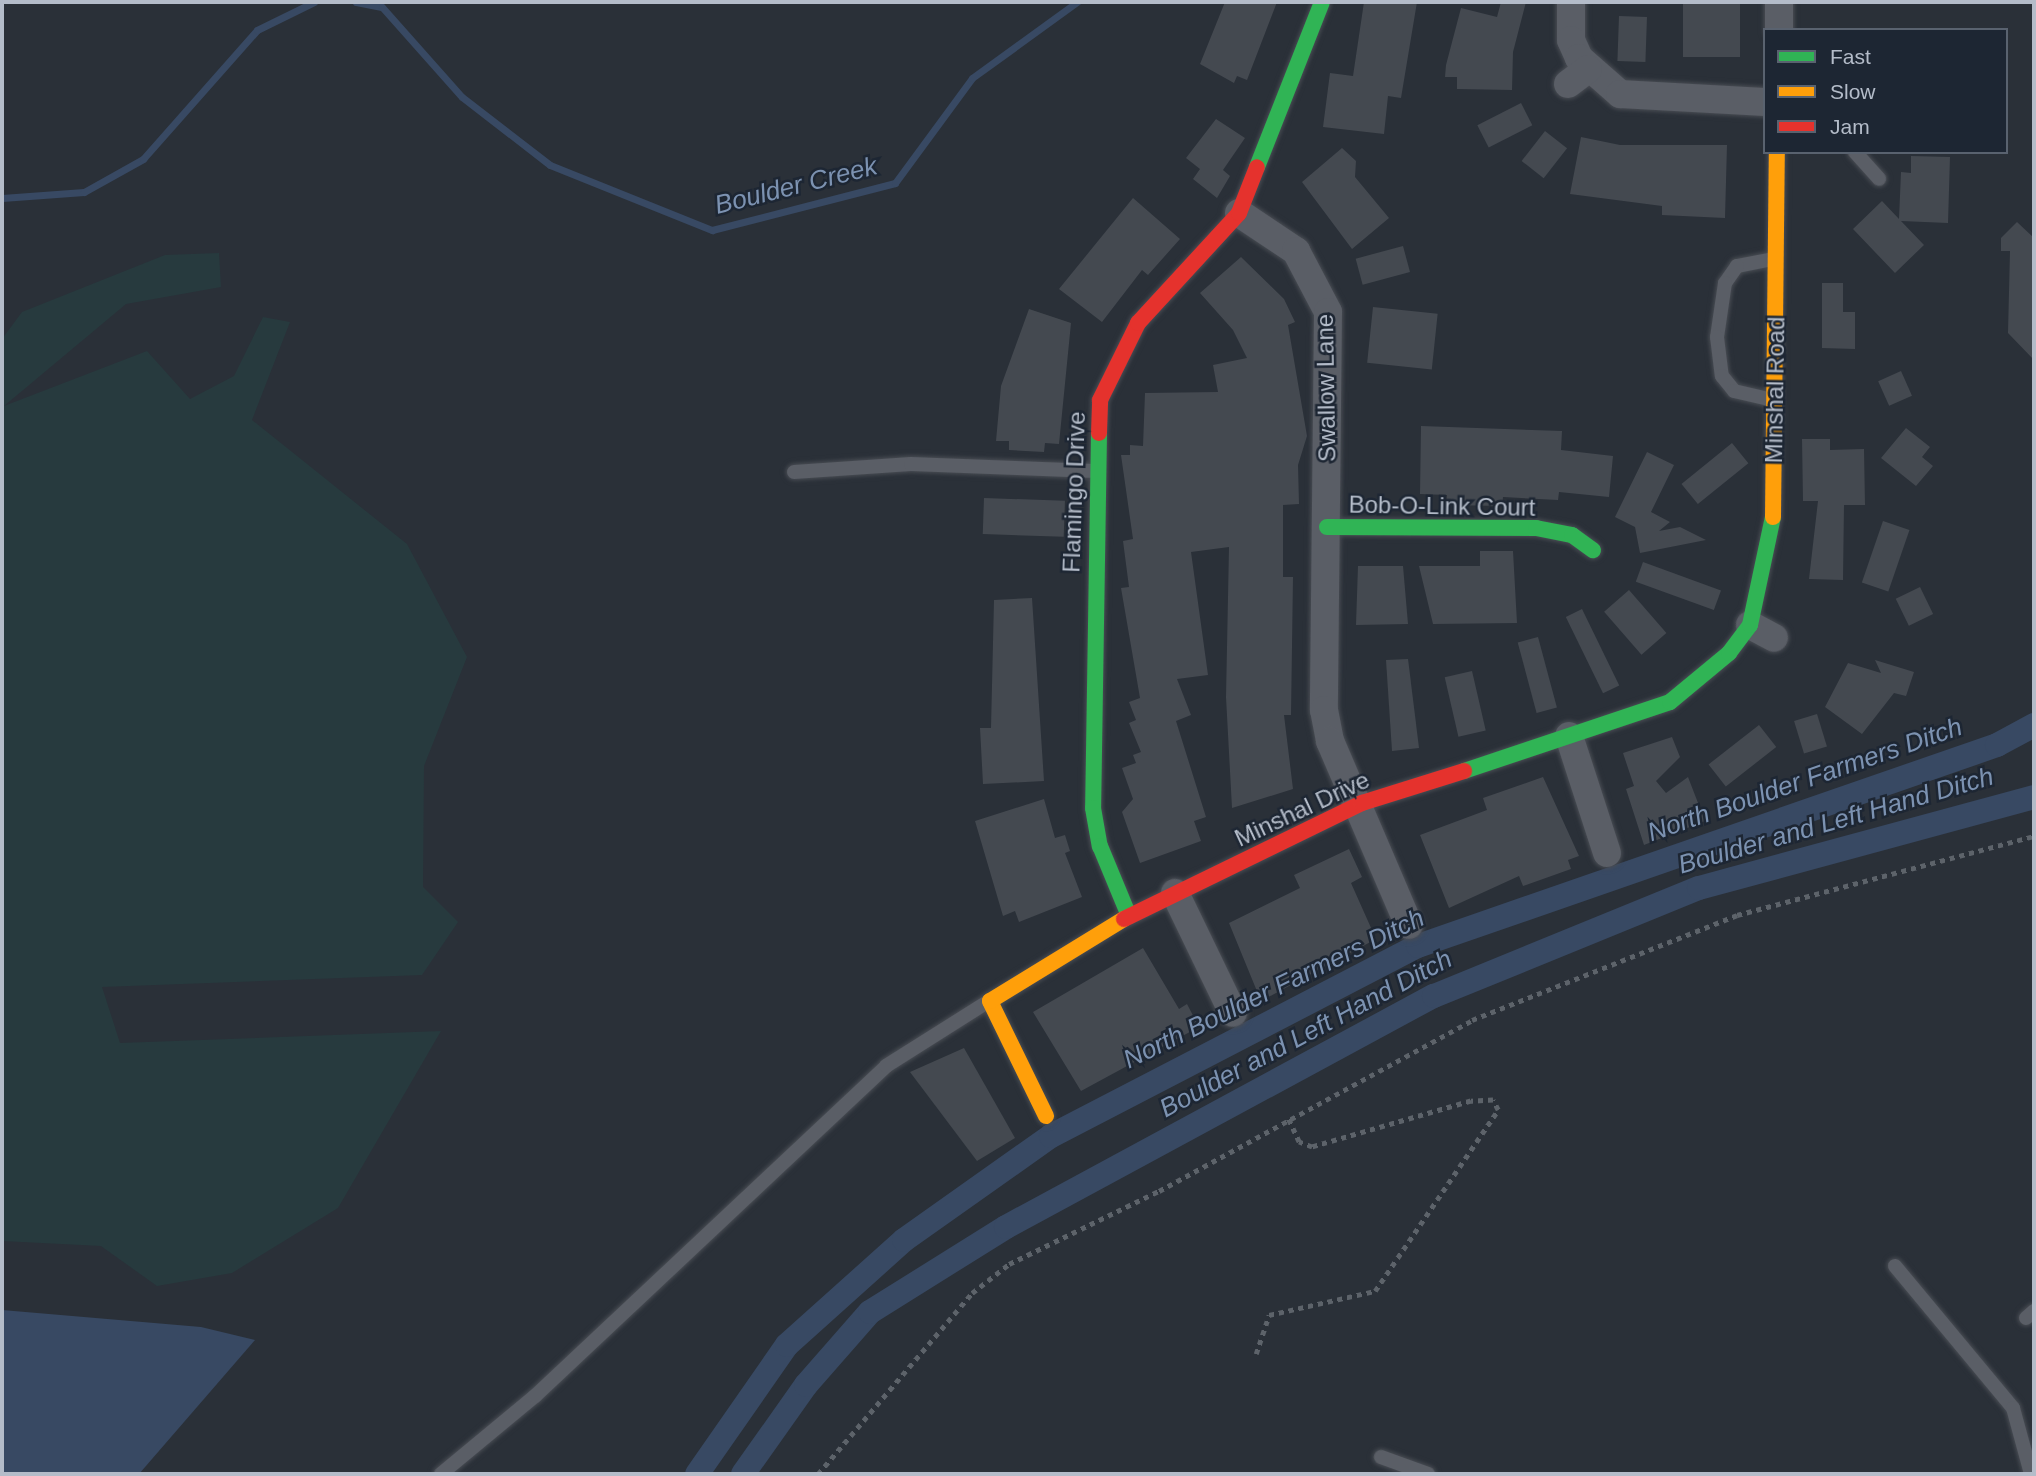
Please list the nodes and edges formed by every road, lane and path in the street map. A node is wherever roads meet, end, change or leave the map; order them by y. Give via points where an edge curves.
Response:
1 (1322, 2) edge
2 (1571, 2) edge
3 (1779, 2) edge
4 (1779, 28) edge
5 (1763, 102) edge
6 (1777, 154) edge
7 (1857, 154) edge
8 (1879, 178) dead end
9 (1239, 213) junction
10 (1776, 258) junction
11 (1774, 401) junction
12 (1095, 471) junction
13 (794, 472) dead end
14 (1327, 527) junction
15 (1592, 550) dead end
16 (1762, 632) joint
17 (1569, 736) junction
18 (1362, 803) junction
19 (2034, 836) edge
20 (1607, 853) dead end
21 (1175, 893) junction
22 (1129, 916) junction
23 (1409, 925) dead end
24 (990, 1001) junction
25 (1233, 1013) dead end
26 (1046, 1116) dead end
27 (1288, 1118) junction
28 (1895, 1266) dead end
29 (1255, 1354) dead end
30 (1381, 1457) dead end
31 (441, 1474) edge
32 (818, 1474) edge
33 (1428, 1474) edge
34 (2031, 1474) edge

1 - 9 street, Flamingo Drive
2 - 5 street via 1571,40 1578,77 1645,99
3 - 4 street
6 - 10 street, Minshal Road
7 - 8 lane
9 - 12 street, Flamingo Drive via 1120,350 1100,400
9 - 14 street, Swallow Lane via 1296,251 1328,312
10 - 11 street, Minshal Road
10 - 11 lane via 1737,266 1725,283 1717,337 1722,376 1734,391
11 - 16 street, Minshal Road via 1773,539
12 - 13 lane via 911,464
12 - 22 street, Flamingo Drive via 1093,808 1100,846
14 - 15 street, Bob-O-Link Court via 1536,528 1572,535
14 - 18 street, Swallow Lane via 1324,710 1330,741
16 - 17 street, Minshal Drive via 1670,702
17 - 18 street, Minshal Drive
17 - 20 street
18 - 21 street, Minshal Drive
18 - 23 street, Swallow Lane
19 - 27 path via 1770,905 1696,931 1472,1020
21 - 22 street, Minshal Drive
21 - 25 street
22 - 24 street, Minshal Drive
24 - 26 street
24 - 31 lane via 886,1066 535,1396
27 - 29 path via 1299,1142 1312,1147 1471,1101 1493,1100 1498,1110 1375,1292 1269,1315
27 - 32 path via 999,1271 946,1322
28 - 34 lane via 2012,1408
30 - 33 lane

